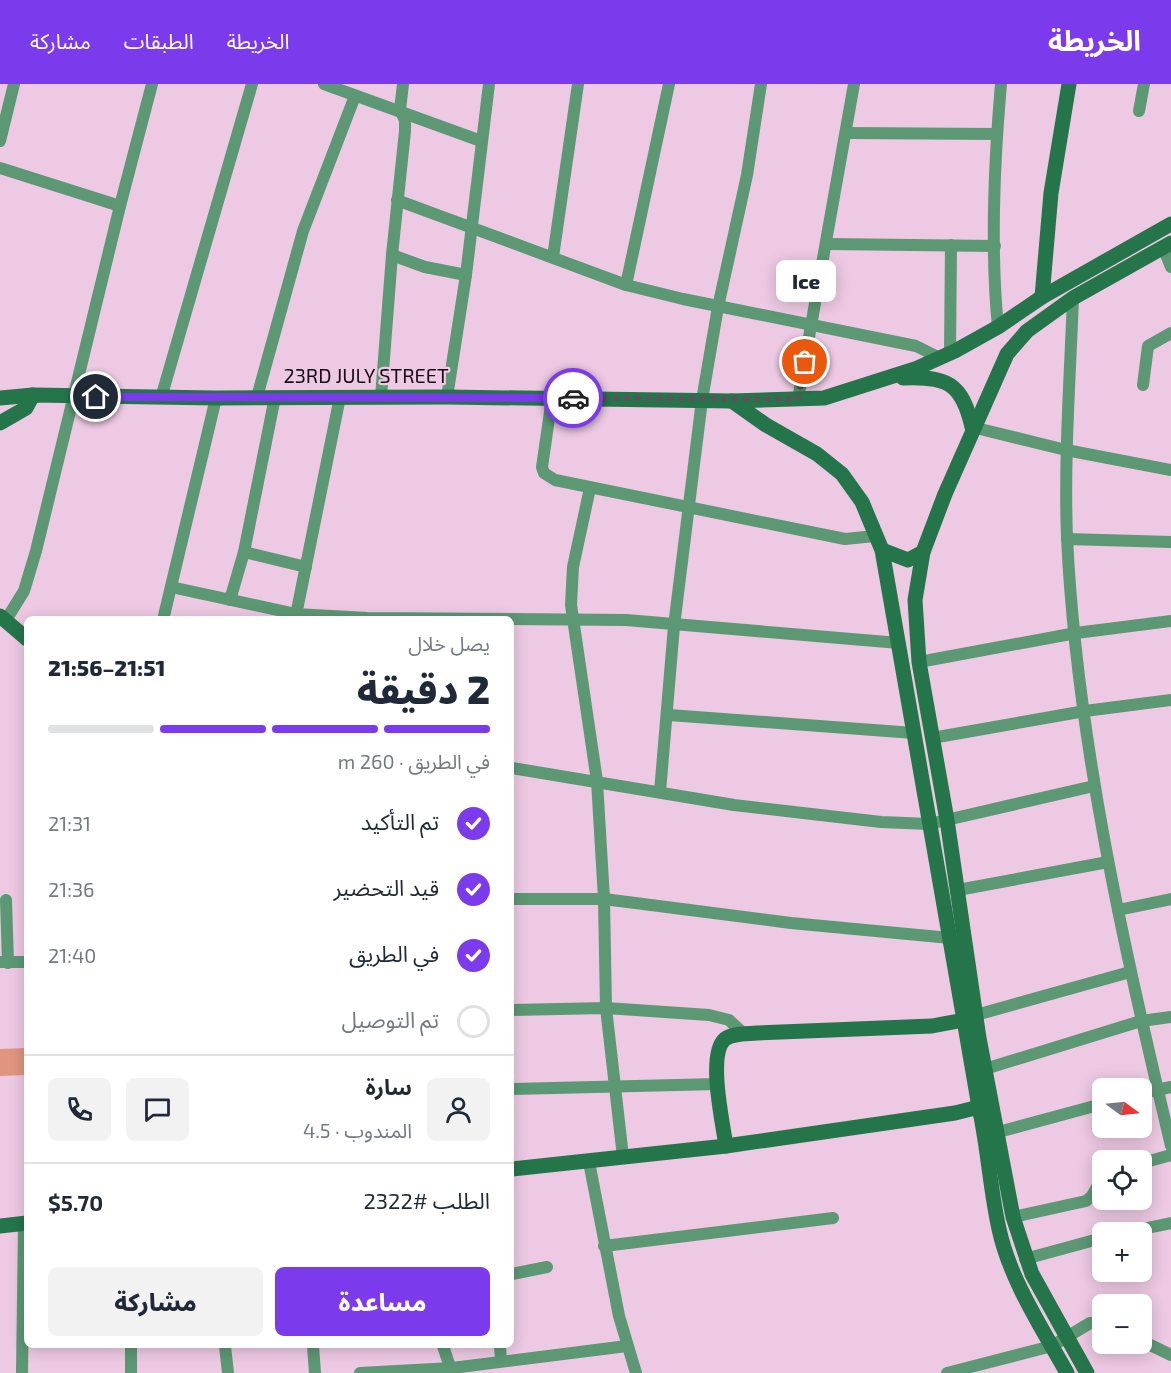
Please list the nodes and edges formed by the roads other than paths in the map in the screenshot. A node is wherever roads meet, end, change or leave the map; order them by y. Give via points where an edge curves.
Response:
1 (152, 84) edge
2 (252, 84) edge
3 (324, 84) edge
4 (403, 84) edge
5 (489, 84) edge
6 (578, 84) edge
7 (669, 84) edge
8 (761, 84) edge
9 (854, 84) edge
10 (1001, 84) edge
11 (1069, 84) edge
12 (1144, 84) edge
13 (8, 89) edge
14 (355, 96) junction
15 (400, 110) junction
16 (1139, 111) dead end
17 (846, 134) junction
18 (997, 134) junction
19 (0, 141) edge
20 (481, 141) junction
21 (0, 168) edge
22 (397, 200) junction
23 (120, 206) junction
24 (1171, 224) edge
25 (472, 228) junction
26 (828, 244) junction
27 (1167, 245) edge
28 (951, 246) junction
29 (995, 246) junction
30 (392, 255) junction
31 (553, 257) junction
32 (1171, 267) edge
33 (466, 275) junction
34 (627, 285) junction
35 (1042, 297) junction
36 (1073, 298) junction
37 (718, 307) junction
38 (811, 325) junction
39 (999, 327) junction
40 (1171, 333) edge
41 (945, 355) junction
42 (879, 378) junction
43 (1143, 384) dead end
44 (33, 395) junction
45 (75, 396) junction
46 (257, 397) junction
47 (276, 397) junction
48 (339, 397) junction
49 (381, 397) junction
50 (447, 397) junction
51 (0, 398) edge
52 (161, 398) junction
53 (216, 398) junction
54 (552, 398) junction
55 (798, 399) junction
56 (702, 400) junction
57 (732, 401) junction
58 (0, 423) edge
59 (972, 428) junction
60 (1066, 450) junction
61 (1171, 470) edge
62 (590, 488) junction
63 (690, 507) junction
64 (1067, 539) junction
65 (1171, 542) edge
66 (878, 543) junction
67 (244, 552) junction
68 (924, 552) junction
69 (306, 567) junction
70 (171, 587) junction
71 (230, 600) junction
72 (165, 616) edge
73 (292, 616) edge
74 (296, 616) edge
75 (3, 618) edge
76 (514, 619) edge
77 (574, 619) junction
78 (1171, 621) edge
79 (674, 626) junction
80 (1076, 633) junction
81 (24, 636) edge
82 (899, 643) junction
83 (919, 662) junction
84 (1171, 700) edge
85 (1085, 711) junction
86 (669, 714) junction
87 (914, 733) junction
88 (932, 738) junction
89 (514, 768) edge
90 (597, 781) junction
91 (1094, 786) junction
92 (660, 792) junction
93 (947, 820) junction
94 (929, 824) junction
95 (1108, 862) junction
96 (958, 890) junction
97 (514, 899) edge
98 (604, 899) junction
99 (1171, 899) edge
100 (6, 900) dead end
101 (1118, 910) junction
102 (950, 938) junction
103 (4, 962) edge
104 (24, 962) edge
105 (1130, 972) junction
106 (606, 1008) junction
107 (514, 1010) edge
108 (1171, 1017) edge
109 (970, 1018) junction
110 (1142, 1021) junction
111 (744, 1034) junction
112 (985, 1069) junction
113 (718, 1084) junction
114 (613, 1087) junction
115 (1171, 1087) edge
116 (514, 1089) edge
117 (1158, 1089) junction
118 (1152, 1090) edge
119 (979, 1107) junction
120 (1092, 1107) edge
121 (991, 1134) junction
122 (1171, 1144) edge
123 (726, 1146) junction
124 (1171, 1155) edge
125 (622, 1157) junction
126 (1152, 1160) edge
127 (589, 1162) junction
128 (514, 1170) edge
129 (1092, 1196) edge
130 (1013, 1217) junction
131 (833, 1218) dead end
132 (1171, 1223) edge
133 (24, 1224) edge
134 (0, 1226) edge
135 (1152, 1227) edge
136 (1092, 1241) edge
137 (604, 1246) junction
138 (1025, 1259) junction
139 (547, 1267) dead end
140 (24, 1274) edge
141 (514, 1274) edge
142 (1092, 1323) edge
143 (1067, 1339) junction
144 (627, 1346) junction
145 (1052, 1346) junction
146 (1152, 1346) edge
147 (131, 1348) edge
148 (225, 1348) edge
149 (313, 1348) edge
150 (444, 1348) edge
151 (500, 1348) edge
152 (1171, 1355) edge
153 (501, 1360) junction
154 (452, 1370) edge
155 (22, 1373) edge
156 (131, 1373) edge
157 (228, 1373) edge
158 (315, 1373) edge
159 (360, 1373) edge
160 (636, 1373) edge
161 (947, 1373) edge
162 (1068, 1373) edge
163 (1087, 1373) edge

1 - 23 street
2 - 52 street
3 - 14 street
4 - 15 street
5 - 20 street
6 - 31 street
7 - 34 street
8 - 37 street via 747,175
9 - 17 street
10 - 18 street
11 - 35 street via 1051,193
12 - 16 street
13 - 19 street
14 - 15 street
14 - 46 street via 303,231
15 - 20 street
15 - 22 street via 405,124
17 - 18 street
17 - 26 street
18 - 29 street
20 - 25 street
21 - 23 street
22 - 25 street
22 - 30 street
23 - 45 street
24 - 35 street
25 - 31 street
25 - 33 street
26 - 28 street
26 - 38 street
27 - 32 street
27 - 36 street
28 - 29 street
28 - 41 street
29 - 39 street
30 - 33 street
30 - 49 street
31 - 34 street
33 - 50 street
34 - 37 street
35 - 39 street
36 - 59 street via 1017,341 1000,367
36 - 60 street
37 - 38 street
37 - 56 street
38 - 41 street
38 - 55 street
39 - 41 street
40 - 43 street via 1148,346
41 - 42 street via 915,369
42 - 55 street, 23RD JULY STREET via 824,398
42 - 59 street via 929,377 945,381 958,391
44 - 45 street, 23RD JULY STREET
44 - 51 street, 23RD JULY STREET
44 - 58 street via 26,408
45 - 52 street, 23RD JULY STREET
45 - 75 street via 31,570 24,591
46 - 47 street, 23RD JULY STREET
46 - 53 street, 23RD JULY STREET
47 - 48 street, 23RD JULY STREET
47 - 67 street
48 - 49 street, 23RD JULY STREET
48 - 69 street
49 - 50 street, 23RD JULY STREET
50 - 54 street, 23RD JULY STREET
52 - 53 street, 23RD JULY STREET
53 - 70 street
54 - 56 street, 23RD JULY STREET
54 - 62 street via 544,473 555,480
55 - 57 street, 23RD JULY STREET
56 - 57 street, 23RD JULY STREET
56 - 63 street
57 - 66 street via 833,465 862,502
59 - 60 street
59 - 68 street
60 - 61 street
60 - 64 street
62 - 63 street
62 - 77 street via 572,581
63 - 66 street
63 - 79 street
64 - 65 street
64 - 80 street
66 - 68 street via 908,560
66 - 82 street
67 - 69 street
67 - 71 street
68 - 83 street via 915,600
69 - 74 street
70 - 71 street
70 - 72 street
71 - 73 street
75 - 81 street
76 - 77 street
77 - 79 street
77 - 90 street
78 - 80 street
79 - 82 street
79 - 86 street
80 - 83 street
80 - 85 street
82 - 87 street
83 - 88 street
84 - 85 street
85 - 88 street
85 - 91 street
86 - 87 street
86 - 92 street
87 - 94 street
88 - 93 street
89 - 90 street
90 - 92 street
90 - 98 street
91 - 93 street
91 - 95 street
92 - 94 street via 788,811
93 - 94 street
93 - 96 street
94 - 102 street
95 - 96 street
95 - 101 street
96 - 109 street
97 - 98 street
98 - 102 street
98 - 106 street
99 - 101 street
100 - 103 street
101 - 105 street
102 - 109 street
103 - 104 street
105 - 109 street
105 - 110 street
106 - 107 street
106 - 111 street via 722,1017
106 - 114 street
108 - 110 street
109 - 111 street via 932,1026
109 - 112 street
109 - 119 street
110 - 112 street
110 - 117 street
111 - 113 street via 729,1037 720,1045
112 - 121 street
113 - 114 street
113 - 123 street
114 - 116 street
114 - 125 street
115 - 117 street
117 - 118 street
117 - 122 street
119 - 121 street
119 - 123 street
120 - 121 street
121 - 130 street
121 - 145 street via 999,1228 1006,1253
123 - 125 street
124 - 126 street
125 - 127 street
127 - 128 street
127 - 137 street
129 - 130 street via 1086,1201
130 - 138 street
131 - 137 street
132 - 135 street
133 - 134 street
136 - 138 street
137 - 144 street
138 - 143 street
139 - 141 street
140 - 155 street
142 - 143 street
143 - 145 street
143 - 163 street
144 - 153 street
144 - 160 street
145 - 161 street
145 - 162 street
146 - 152 street
147 - 156 street
148 - 157 street
149 - 158 street
150 - 154 street
151 - 153 street
153 - 154 street
154 - 159 street

